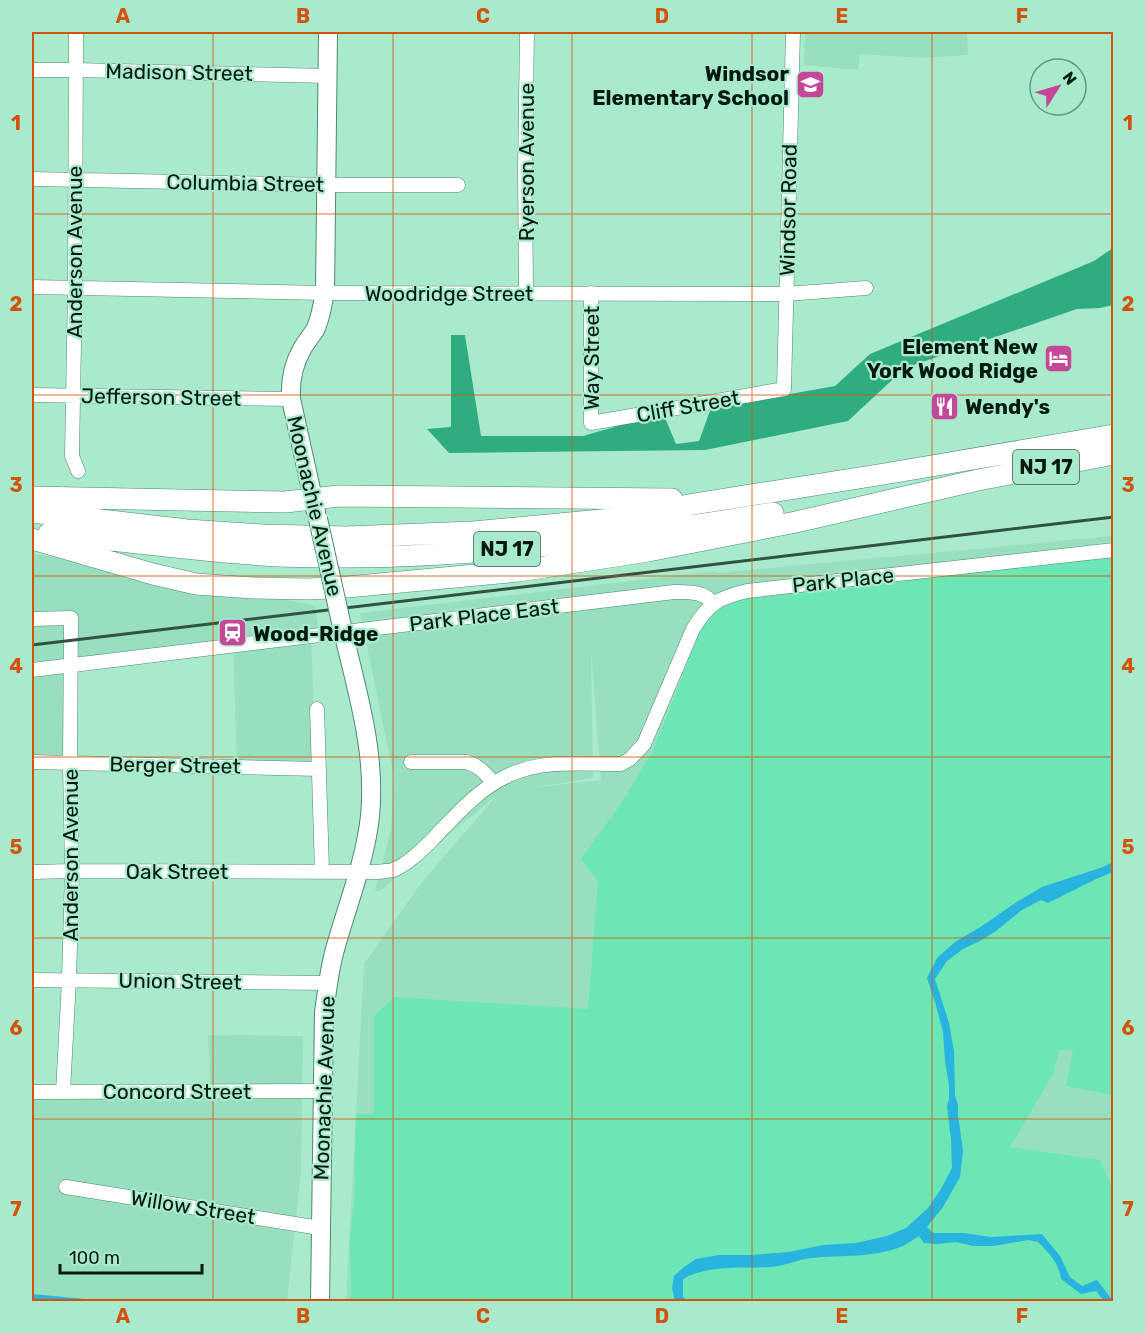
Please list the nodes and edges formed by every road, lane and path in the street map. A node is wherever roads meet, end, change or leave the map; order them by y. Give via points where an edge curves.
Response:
1 (76, 32) edge
2 (328, 32) edge
3 (527, 32) edge
4 (793, 32) edge
5 (32, 70) edge
6 (75, 70) junction
7 (327, 76) junction
8 (32, 179) edge
9 (74, 179) junction
10 (326, 185) junction
11 (458, 185) dead end
12 (32, 287) edge
13 (75, 287) junction
14 (866, 288) dead end
15 (325, 293) junction
16 (526, 293) junction
17 (591, 293) junction
18 (786, 294) junction
19 (784, 389) joint
20 (32, 395) edge
21 (73, 396) junction
22 (291, 399) junction
23 (591, 423) joint
24 (1113, 435) edge
25 (1113, 454) edge
26 (78, 471) dead end
27 (978, 480) junction
28 (32, 497) edge
29 (694, 504) junction
30 (316, 509) junction
31 (32, 512) edge
32 (32, 531) edge
33 (32, 539) edge
34 (1113, 550) edge
35 (333, 588) junction
36 (713, 604) junction
37 (32, 619) edge
38 (71, 666) junction
39 (32, 670) edge
40 (317, 709) dead end
41 (32, 762) edge
42 (411, 762) dead end
43 (70, 763) junction
44 (319, 769) junction
45 (494, 783) junction
46 (72, 871) junction
47 (322, 871) junction
48 (358, 871) junction
49 (32, 872) edge
50 (32, 980) edge
51 (69, 980) junction
52 (328, 983) junction
53 (322, 1091) junction
54 (32, 1092) edge
55 (63, 1092) junction
56 (66, 1187) dead end
57 (320, 1228) junction
58 (320, 1302) edge

1 - 6 street, Anderson Avenue
2 - 7 main road, Moonachie Avenue
3 - 16 street, Ryerson Avenue
4 - 18 street, Windsor Road
5 - 6 street, Madison Street
6 - 7 street, Madison Street
6 - 9 street, Anderson Avenue
7 - 10 main road, Moonachie Avenue
8 - 9 street, Columbia Street
9 - 10 street, Columbia Street
9 - 13 street, Anderson Avenue
10 - 11 street, Columbia Street
10 - 15 main road, Moonachie Avenue
12 - 13 street, Woodridge Street
13 - 15 street, Woodridge Street
13 - 21 street, Anderson Avenue
14 - 18 street, Woodridge Street
15 - 16 street, Woodridge Street
15 - 22 main road, Moonachie Avenue via 317,324 296,362
16 - 17 street, Woodridge Street
17 - 18 street, Woodridge Street
17 - 23 street, Way Street
18 - 19 street, Windsor Road
19 - 23 street, Cliff Street
20 - 21 street, Jefferson Street
21 - 22 street, Jefferson Street
21 - 26 street, Anderson Avenue via 72,456
22 - 30 main road, Moonachie Avenue
24 - 29 highway, NJ 17
25 - 27 highway, NJ 17
27 - 32 highway, NJ 17 via 641,534 525,548 412,555 264,555
27 - 35 highway via 785,525 659,549 519,571
28 - 30 highway via 285,502
29 - 30 highway via 670,499 339,496
29 - 31 highway, NJ 17 via 622,518 537,527 346,537 188,530
30 - 35 main road, Moonachie Avenue, bridge
33 - 35 highway via 195,584
34 - 36 street, Park Place via 747,591
35 - 48 main road, Moonachie Avenue, bridge via 371,762 370,816
36 - 38 street, Park Place East via 704,595 674,592
36 - 45 street, Oak Street via 693,629 644,744 630,759 621,764 533,767
37 - 38 street, Anderson Avenue via 71,618
38 - 39 street, Park Place East
38 - 43 street, Anderson Avenue
40 - 44 street
41 - 43 street, Berger Street
42 - 45 street via 476,764
43 - 44 street, Berger Street
43 - 46 street, Anderson Avenue
44 - 47 street
45 - 48 street, Oak Street via 402,864 392,870
46 - 47 street, Oak Street
46 - 49 street, Oak Street
46 - 51 street, Anderson Avenue
47 - 48 street, Oak Street
48 - 52 main road, Moonachie Avenue
50 - 51 street, Union Street
51 - 52 street, Union Street
51 - 55 street, Anderson Avenue
52 - 53 main road, Moonachie Avenue
53 - 55 street, Concord Street
53 - 57 main road, Moonachie Avenue
54 - 55 street, Concord Street
56 - 57 street, Willow Street
57 - 58 main road, Moonachie Avenue

